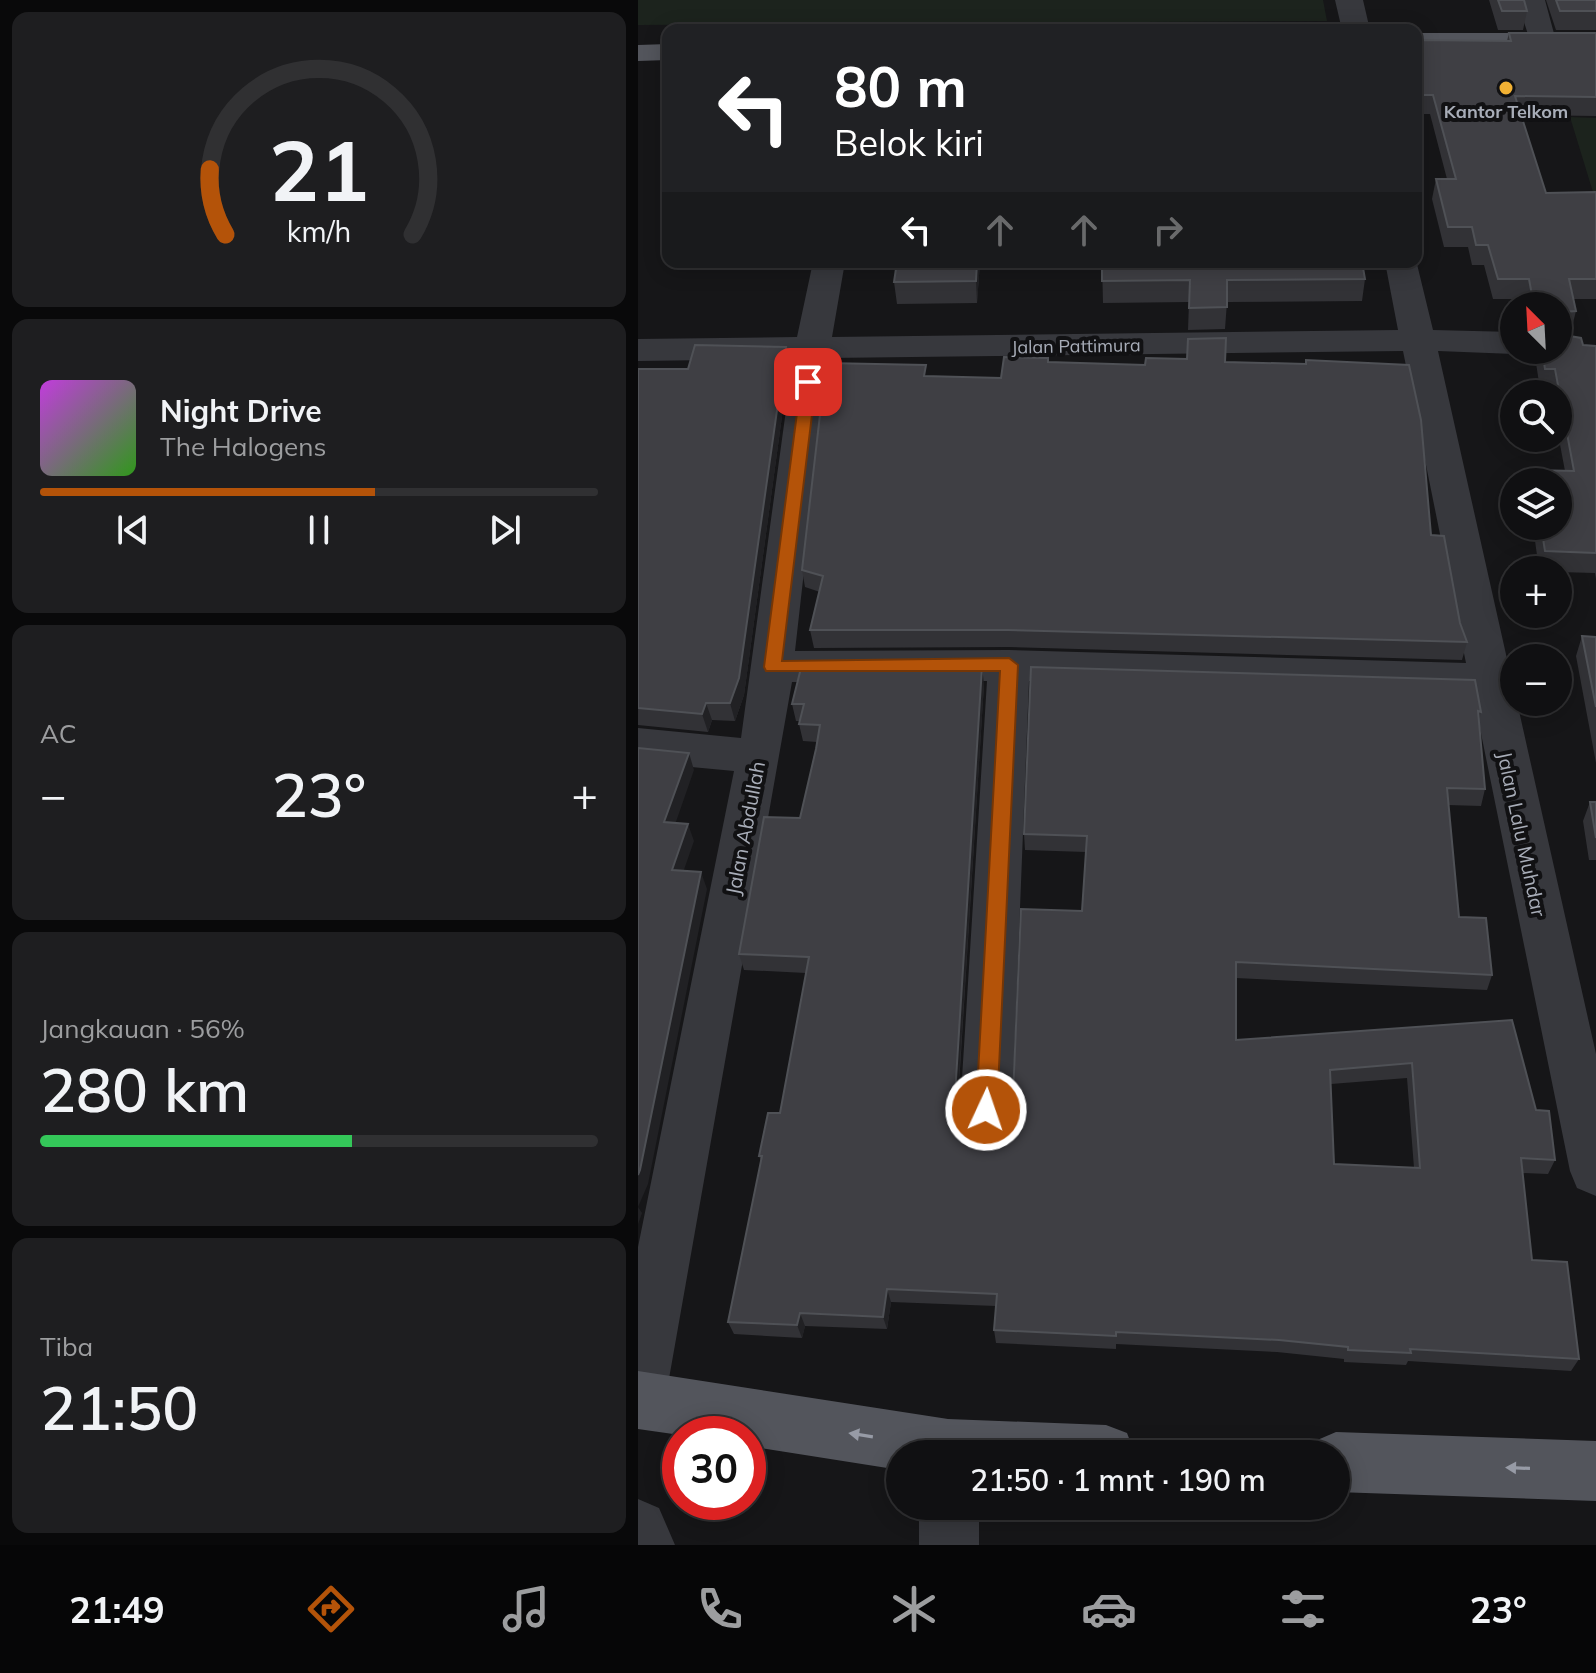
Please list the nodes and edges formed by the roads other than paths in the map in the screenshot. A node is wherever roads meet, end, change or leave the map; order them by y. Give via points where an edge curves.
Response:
1 (1349, 0) edge
2 (1531, 0) edge
3 (1355, 24) edge
4 (1422, 41) edge
5 (1542, 41) junction
6 (1596, 41) edge
7 (662, 52) edge
8 (638, 53) edge
9 (828, 268) edge
10 (1402, 268) edge
11 (1417, 340) junction
12 (1500, 343) edge
13 (638, 350) edge
14 (812, 350) junction
15 (1009, 665) junction
16 (772, 667) junction
17 (1488, 679) junction
18 (638, 745) edge
19 (759, 757) junction
20 (1578, 1017) edge
21 (986, 1110) dead end
22 (1596, 1171) edge
23 (638, 1390) edge
24 (638, 1400) edge
25 (886, 1441) edge
26 (1350, 1462) edge
27 (1596, 1471) edge
28 (949, 1520) edge
29 (638, 1529) edge
30 (645, 1545) edge
31 (949, 1545) edge

1 - 3 street
2 - 5 street
4 - 5 main road
5 - 6 main road
7 - 8 main road
9 - 14 street, Jalan Abdullah
10 - 11 street, Jalan Lalu Muhdar
11 - 12 street, Jalan Pattimura
11 - 14 street, Jalan Pattimura
11 - 17 street, Jalan Lalu Muhdar
13 - 14 street, Jalan Pattimura
14 - 16 street, Jalan Abdullah
15 - 16 street
15 - 17 street
15 - 21 street
16 - 19 street, Jalan Abdullah
17 - 20 street, Jalan Lalu Muhdar
18 - 19 street
19 - 23 street, Jalan Abdullah
20 - 22 street, Jalan Lalu Muhdar
25 -> 24 main road
27 -> 26 main road
28 - 31 street
29 - 30 street

